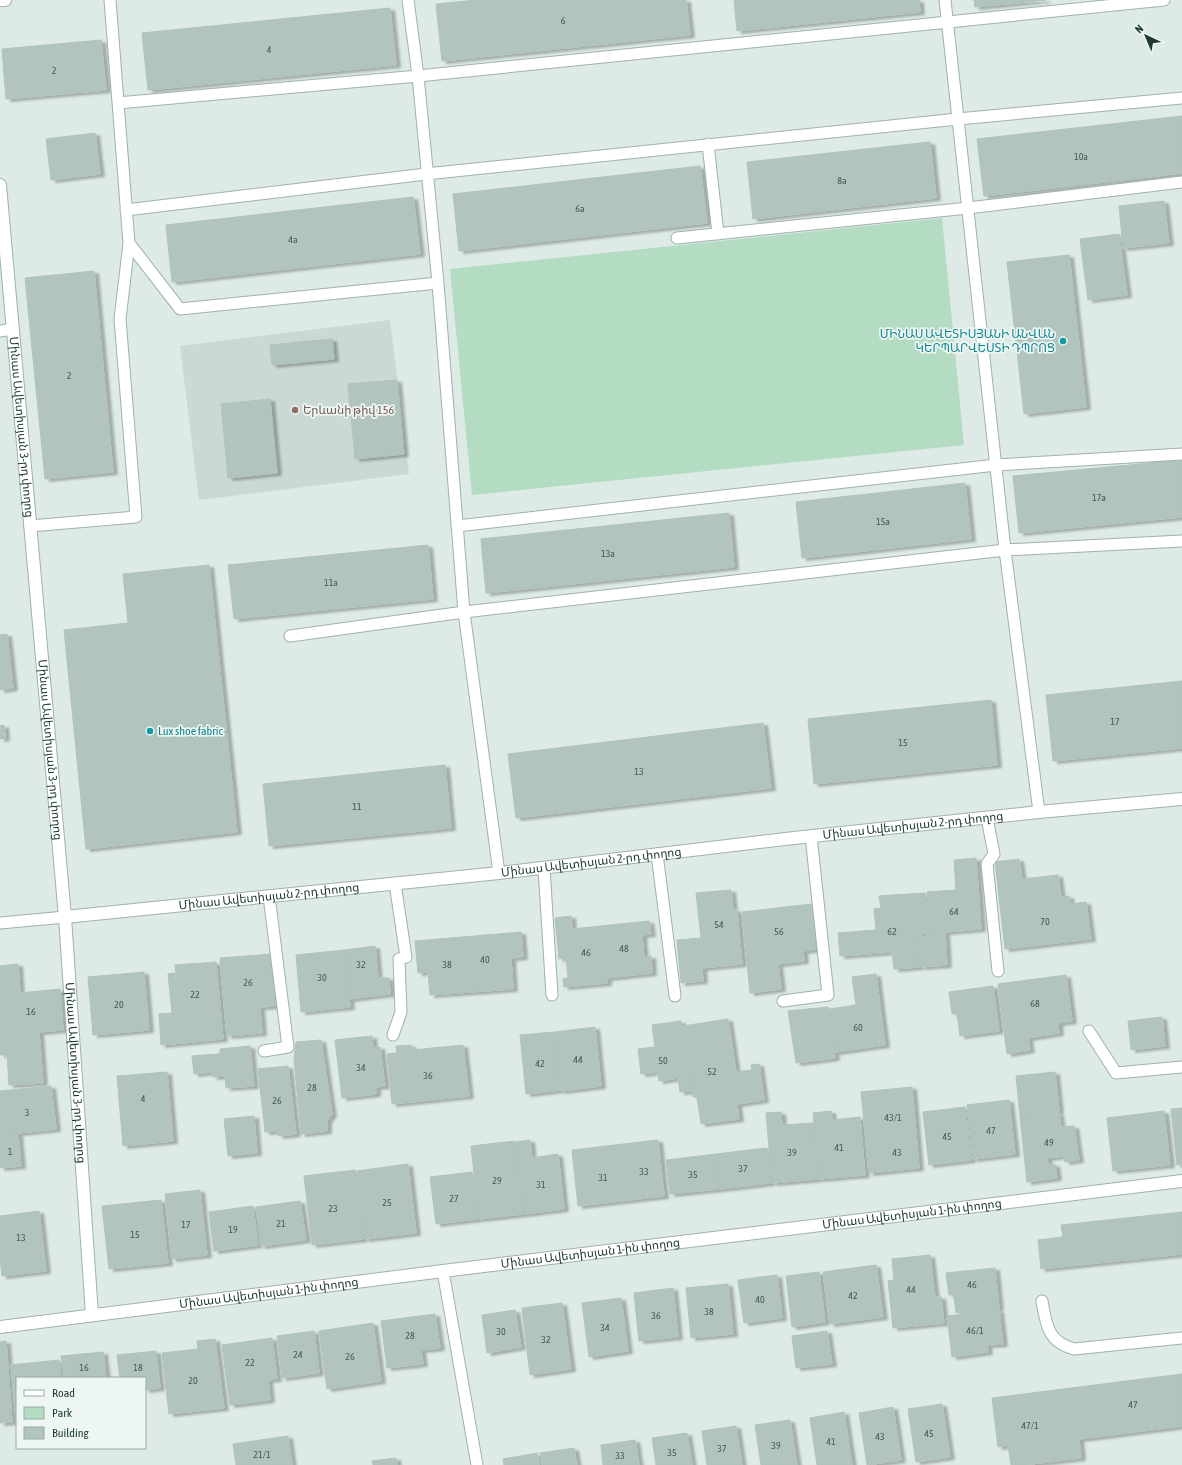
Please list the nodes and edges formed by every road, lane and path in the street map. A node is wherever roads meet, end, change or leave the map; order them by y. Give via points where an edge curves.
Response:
1 (0, 0) edge
2 (5, 0) edge
3 (110, 0) edge
4 (408, 0) edge
5 (945, 0) edge
6 (1164, 0) edge
7 (947, 21) junction
8 (418, 76) junction
9 (1182, 98) edge
10 (118, 103) junction
11 (958, 119) junction
12 (708, 144) junction
13 (426, 174) junction
14 (1182, 182) edge
15 (0, 185) edge
16 (968, 208) junction
17 (126, 210) junction
18 (718, 234) junction
19 (677, 238) dead end
20 (129, 243) junction
21 (438, 283) junction
22 (13, 329) junction
23 (0, 331) edge
24 (1182, 454) edge
25 (996, 465) junction
26 (30, 526) junction
27 (457, 526) junction
28 (1182, 541) edge
29 (1005, 550) junction
30 (464, 612) junction
31 (290, 636) dead end
32 (1182, 799) edge
33 (1039, 812) junction
34 (987, 818) junction
35 (811, 836) junction
36 (657, 854) junction
37 (544, 868) junction
38 (499, 873) junction
39 (396, 883) junction
40 (269, 896) junction
41 (65, 917) junction
42 (0, 923) edge
43 (998, 971) dead end
44 (552, 995) dead end
45 (675, 996) dead end
46 (783, 1001) dead end
47 (1089, 1031) dead end
48 (393, 1035) dead end
49 (264, 1051) dead end
50 (1182, 1067) edge
51 (1182, 1181) edge
52 (443, 1271) junction
53 (1042, 1301) dead end
54 (92, 1315) junction
55 (0, 1327) edge
56 (1182, 1338) edge
57 (478, 1465) edge

1 - 2 street
3 - 10 lane
4 - 8 lane
5 - 7 lane
6 - 7 lane
7 - 8 lane
7 - 11 lane
8 - 10 lane
8 - 13 lane
9 - 11 lane
10 - 17 lane
11 - 12 lane
11 - 16 lane
12 - 13 lane
12 - 18 lane
13 - 17 lane
13 - 21 lane
14 - 16 lane
15 - 22 street, Մինաս Ավետիսյան 3-րդ փողոց
16 - 18 lane
16 - 25 lane
17 - 20 lane
18 - 19 lane
20 - 21 lane via 180,309
20 - 26 lane via 120,319 136,517
21 - 27 lane
22 - 23 lane
22 - 26 street, Մինաս Ավետիսյան 3-րդ փողոց
24 - 25 lane
25 - 27 lane
25 - 29 lane
26 - 41 street, Մինաս Ավետիսյան 3-րդ փողոց
27 - 30 lane
28 - 29 lane
29 - 30 lane
29 - 33 lane
30 - 31 lane
30 - 38 lane
32 - 33 street, Մինաս Ավետիսյան 2-րդ փողոց
33 - 34 street, Մինաս Ավետիսյան 2-րդ փողոց
34 - 35 street, Մինաս Ավետիսյան 2-րդ փողոց
34 - 43 lane via 994,854 987,864
35 - 36 street, Մինաս Ավետիսյան 2-րդ փողոց
35 - 46 lane via 828,995
36 - 37 street, Մինաս Ավետիսյան 2-րդ փողոց
36 - 45 lane
37 - 38 street, Մինաս Ավետիսյան 2-րդ փողոց
37 - 44 lane
38 - 39 street, Մինաս Ավետիսյան 2-րդ փողոց
39 - 40 street, Մինաս Ավետիսյան 2-րդ փողոց
39 - 48 lane via 406,957 399,959 401,1012
40 - 41 street, Մինաս Ավետիսյան 2-րդ փողոց
40 - 49 lane via 288,1047
41 - 42 lane, Մինաս Ավետիսյան 2-րդ փողոց
41 - 54 street, Մինաս Ավետիսյան 3-րդ փողոց
47 - 50 lane via 1116,1073
51 - 52 street, Մինաս Ավետիսյան 1-ին փողոց
52 - 54 street, Մինաս Ավետիսյան 1-ին փողոց
52 - 57 lane
53 - 56 lane via 1046,1326 1053,1337 1063,1346 1074,1349
54 - 55 street, Մինաս Ավետիսյան 1-ին փողոց

